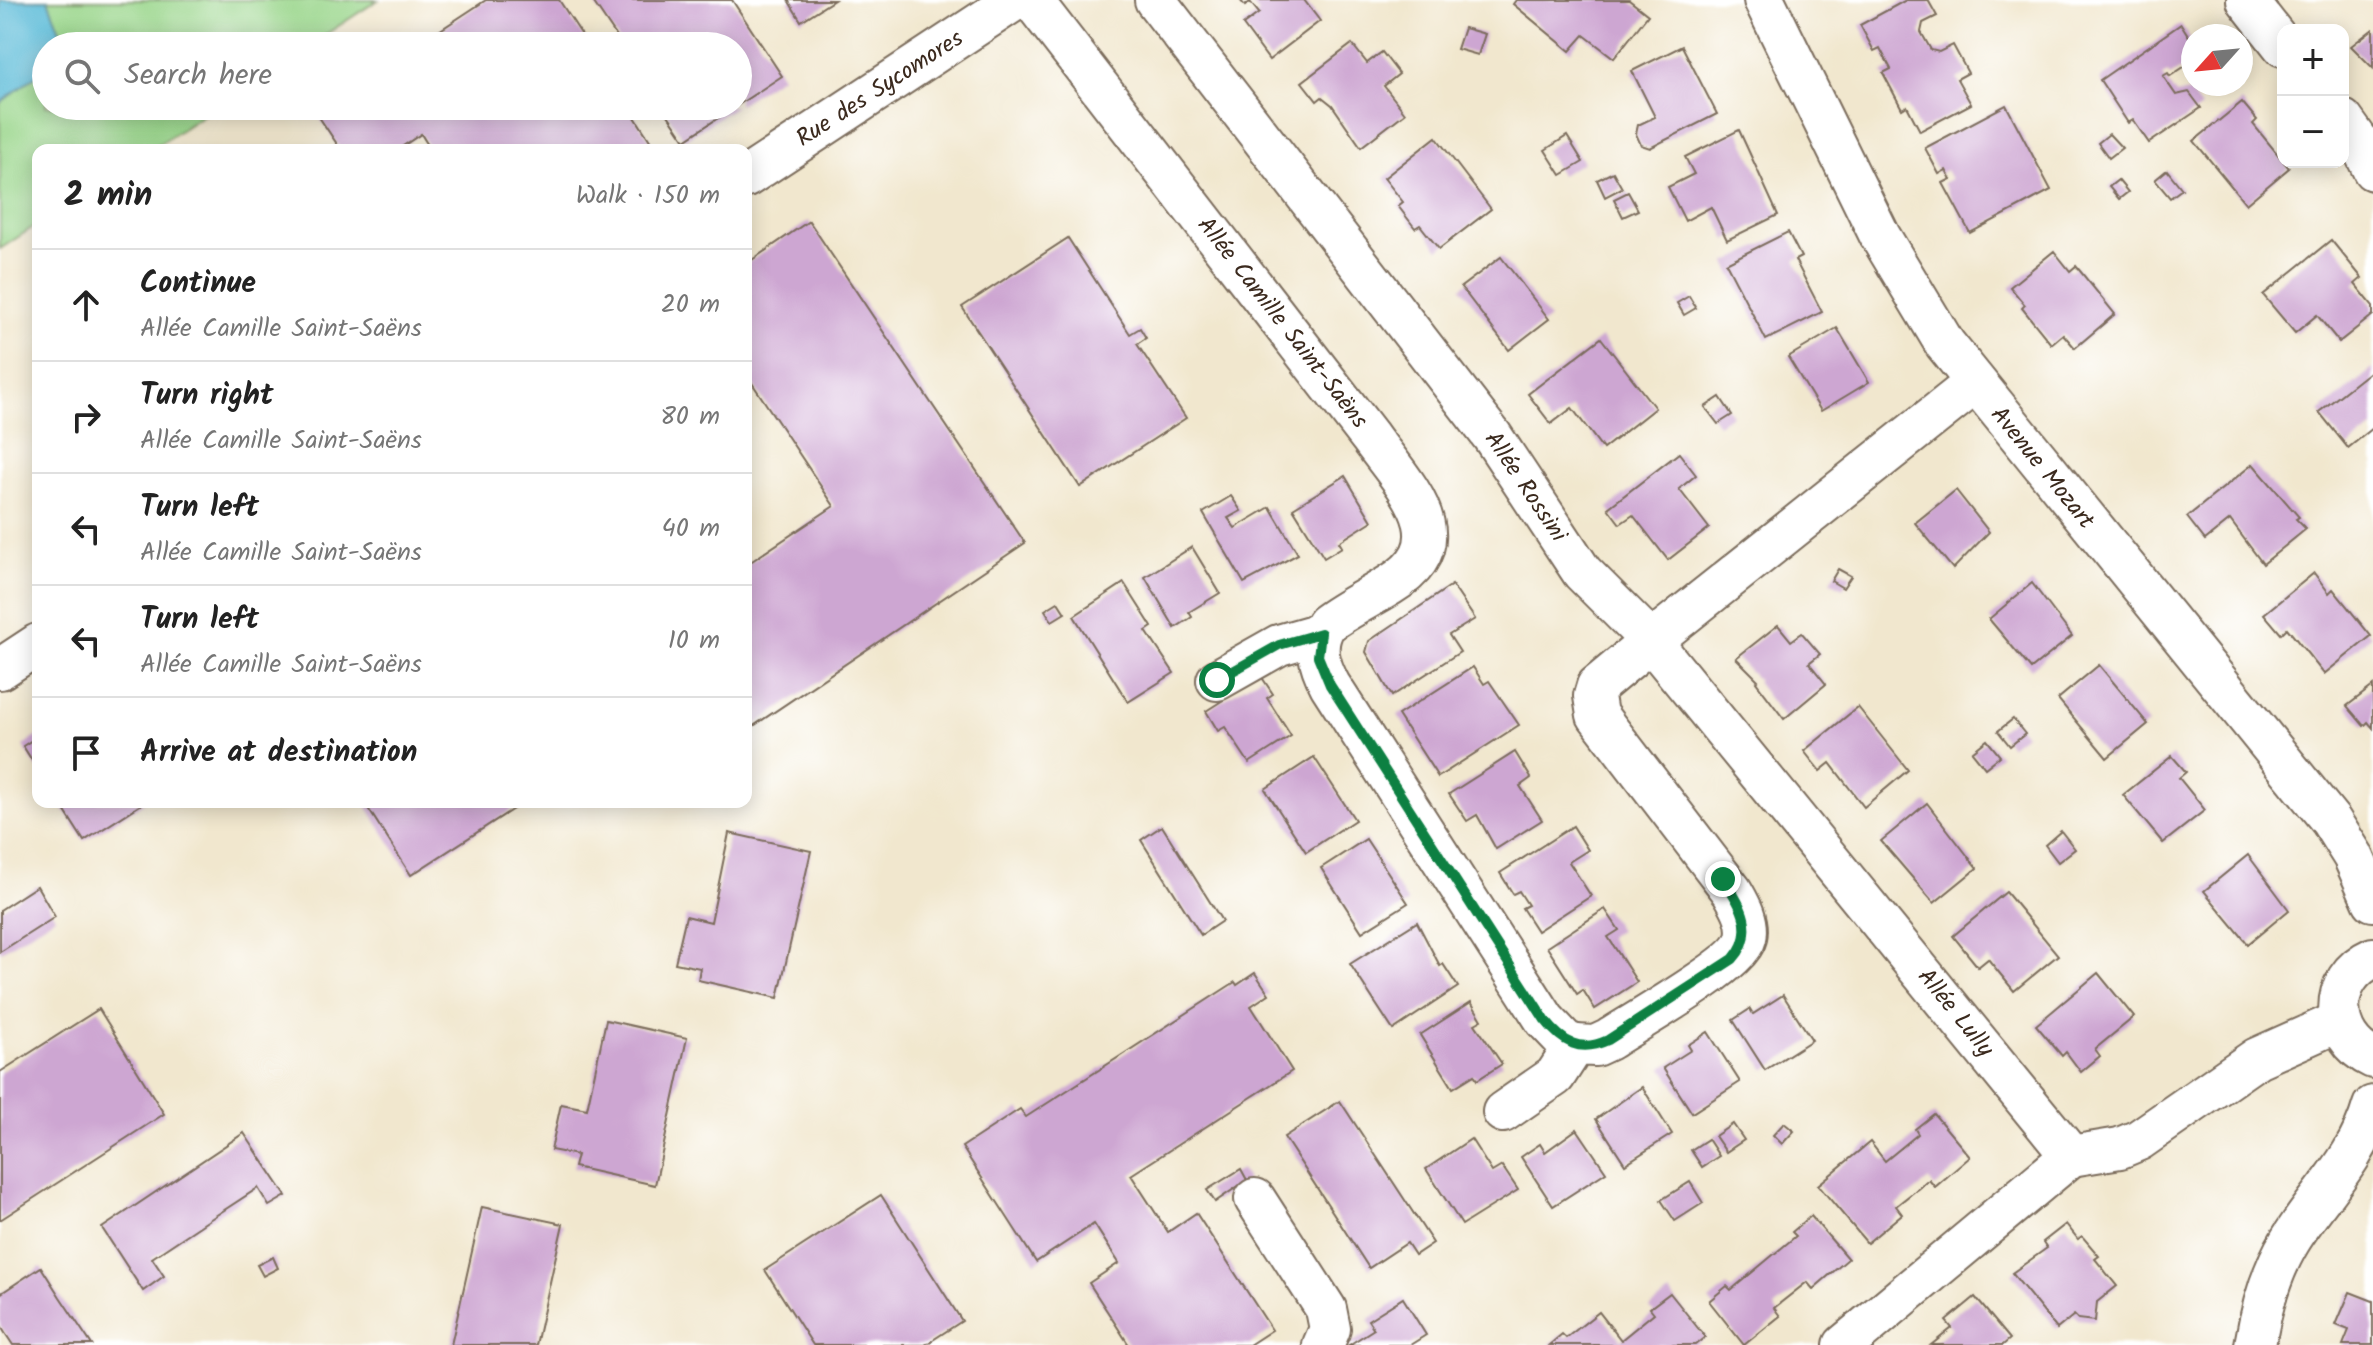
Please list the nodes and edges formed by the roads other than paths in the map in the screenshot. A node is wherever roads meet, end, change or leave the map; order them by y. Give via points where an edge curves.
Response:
1 (1015, 0) edge
2 (1032, 0) edge
3 (1155, 0) edge
4 (1764, 0) edge
5 (2247, 0) edge
6 (2277, 38) edge
7 (2349, 130) edge
8 (2373, 170) edge
9 (752, 173) edge
10 (1974, 384) junction
11 (1321, 633) junction
12 (1651, 641) junction
13 (32, 648) edge
14 (0, 669) edge
15 (1217, 680) dead end
16 (2373, 901) edge
17 (2373, 958) edge
18 (2340, 1021) junction
19 (1575, 1045) junction
20 (2373, 1058) edge
21 (2373, 1106) edge
22 (1503, 1112) dead end
23 (2071, 1156) junction
24 (1255, 1199) dead end
25 (1323, 1345) edge
26 (1844, 1345) edge
27 (2255, 1345) edge

1 - 9 street, Rue des Sycomores
2 - 11 street, Allée Camille Saint-Saëns via 1419,507 1427,534 1418,561 1392,584 1335,617
3 - 12 street, Allée Rossini via 1492,436 1582,572
4 - 10 street, Avenue Mozart via 1885,246
5 - 6 street
7 - 8 street
10 - 12 street
10 - 16 street, Avenue Mozart via 2331,821
11 - 15 street, Allée Camille Saint-Saëns via 1279,645
11 - 19 street via 1318,656 1330,685 1545,1020
12 - 19 street via 1597,686 1597,715 1732,891 1747,935 1733,959 1608,1040
12 - 23 street, Allée Lully
13 - 14 street
17 - 18 street via 2353,971 2343,986
18 - 20 street via 2353,1045
18 - 23 street via 2257,1058 2139,1140
19 - 22 street via 1555,1076
21 - 27 street via 2347,1163 2280,1259
23 - 26 street
24 - 25 street via 1326,1309 1330,1329

